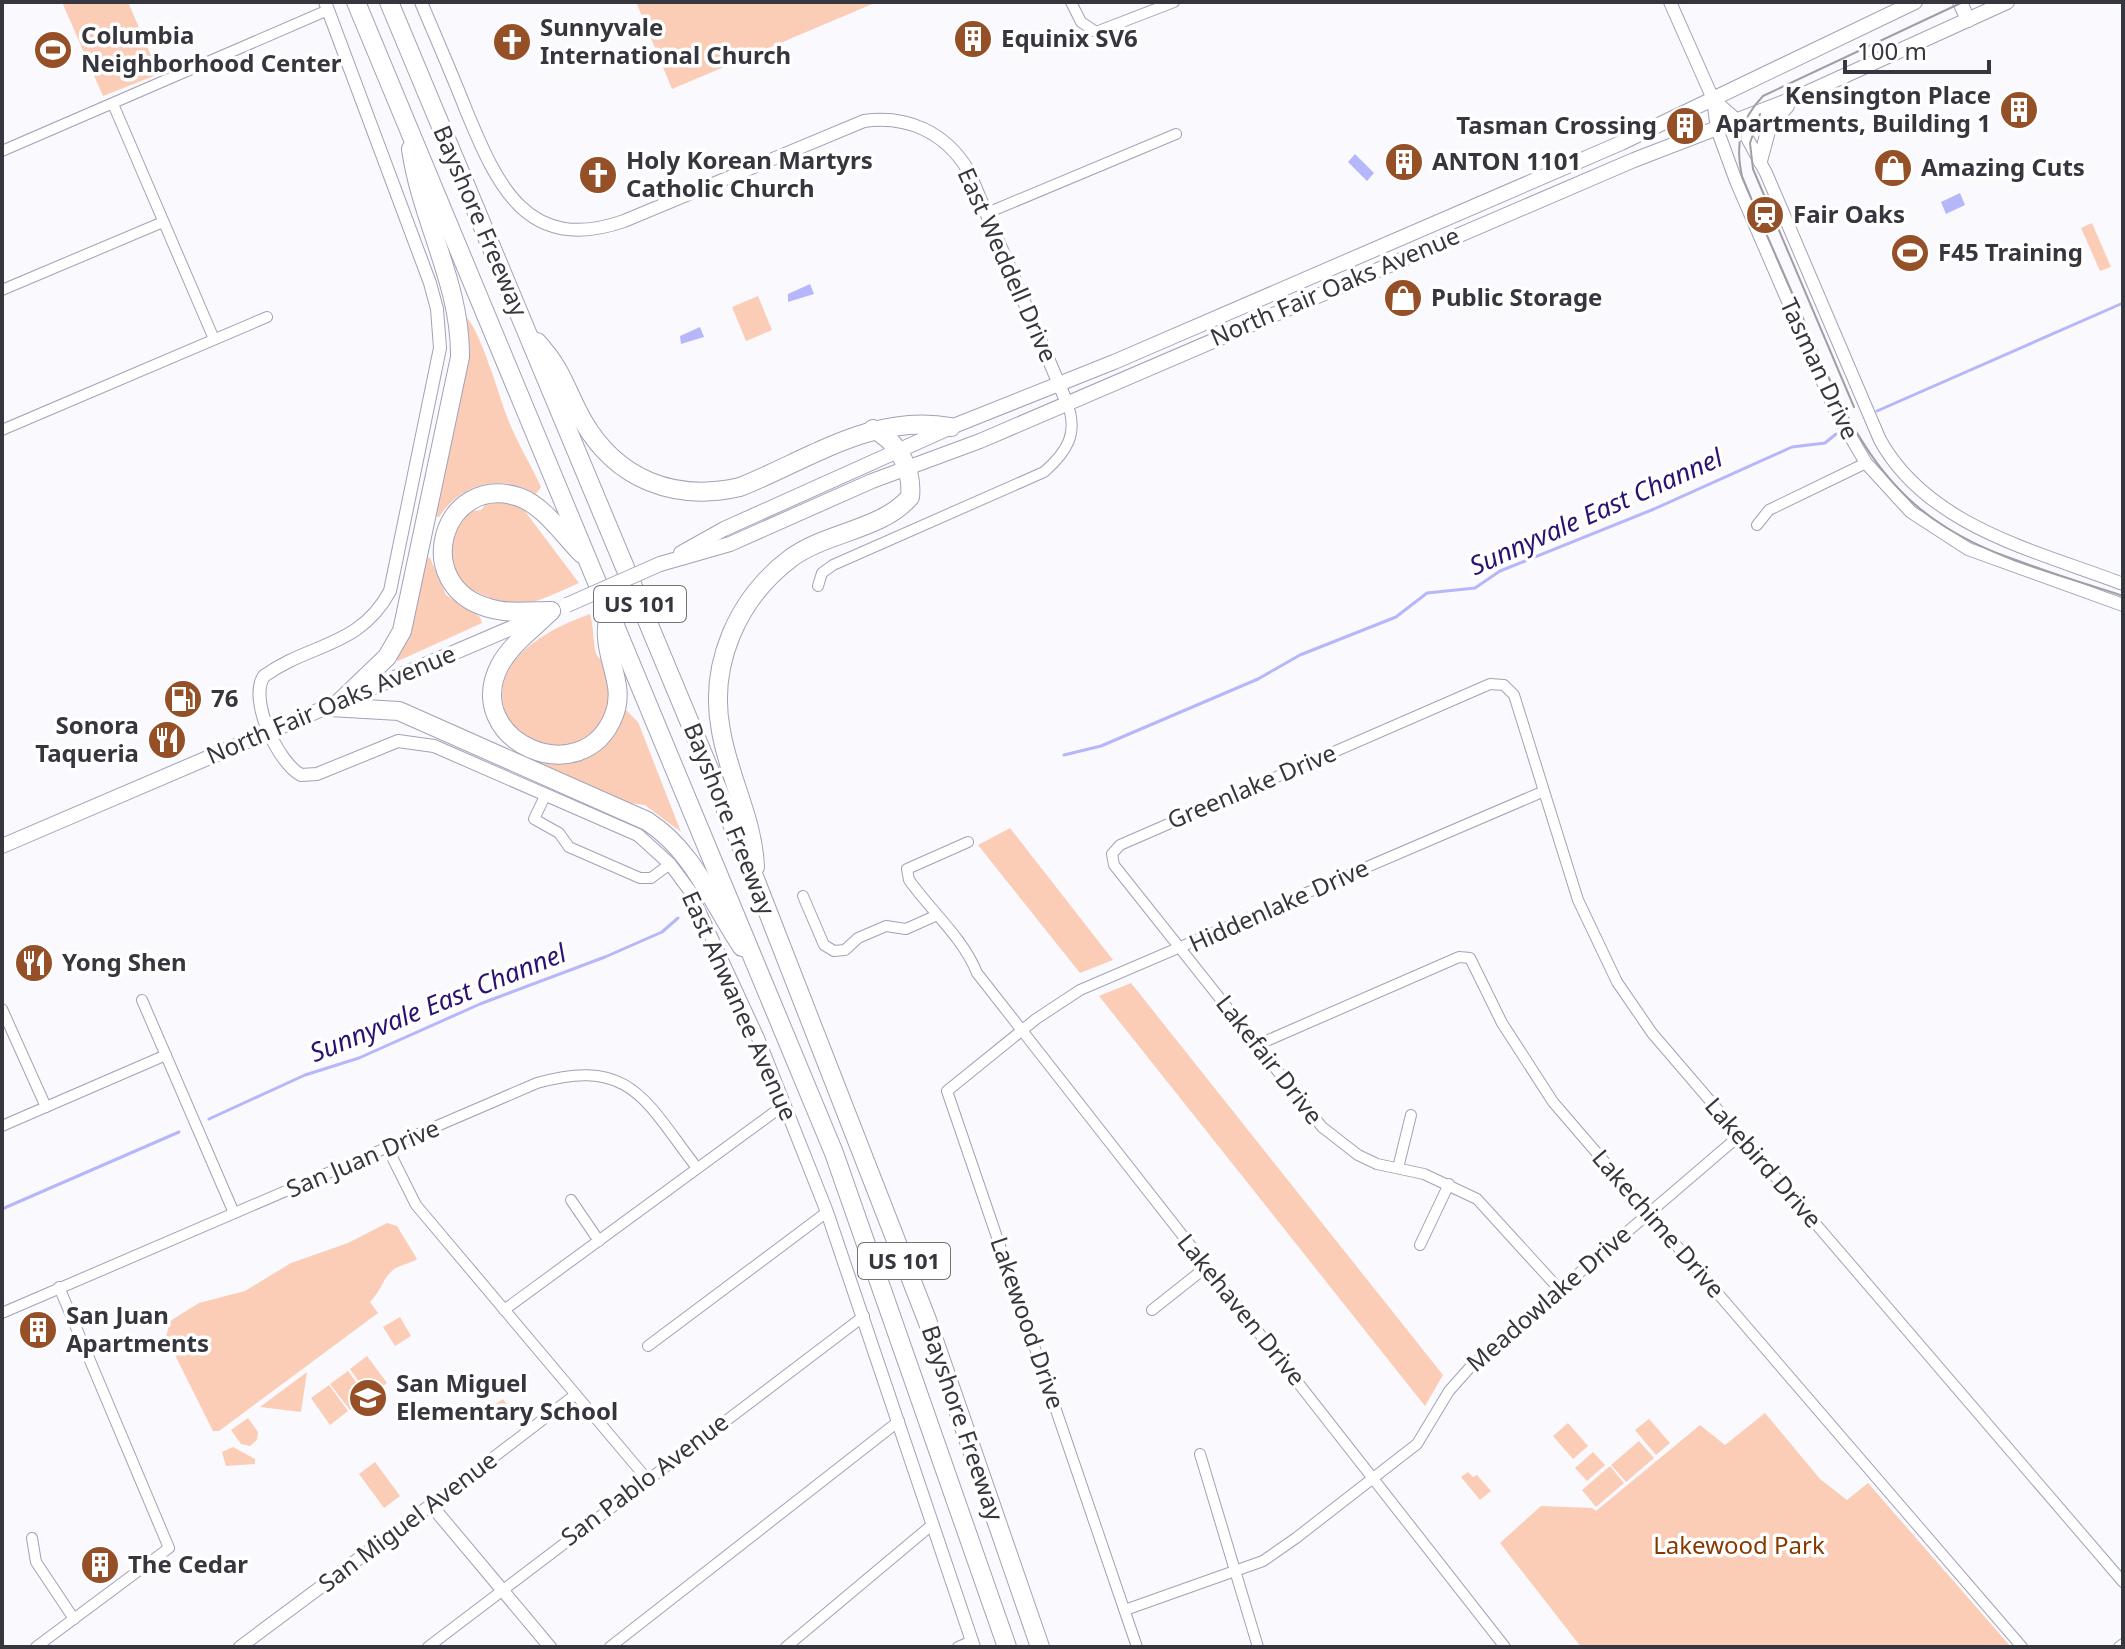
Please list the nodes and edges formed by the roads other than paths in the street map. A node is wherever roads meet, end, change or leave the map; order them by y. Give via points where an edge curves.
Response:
1 (356, 2) edge
2 (389, 2) edge
3 (421, 2) edge
4 (1071, 2) edge
5 (1174, 2) edge
6 (1670, 2) edge
7 (1915, 2) edge
8 (1960, 2) edge
9 (2007, 2) edge
10 (327, 6) edge
11 (1968, 20) junction
12 (1800, 96) junction
13 (1713, 99) junction
14 (113, 104) junction
15 (1738, 121) junction
16 (407, 123) junction
17 (1717, 129) junction
18 (1176, 134) dead end
19 (2, 151) edge
20 (1760, 161) junction
21 (987, 213) junction
22 (163, 222) junction
23 (2, 290) edge
24 (267, 317) dead end
25 (526, 330) junction
26 (214, 339) junction
27 (1059, 384) junction
28 (1067, 403) junction
29 (951, 427) junction
30 (873, 429) junction
31 (2, 430) edge
32 (902, 460) junction
33 (1866, 463) junction
34 (1757, 525) dead end
35 (589, 560) junction
36 (2123, 584) edge
37 (818, 586) dead end
38 (2123, 605) edge
39 (559, 608) junction
40 (609, 609) junction
41 (1504, 685) joint
42 (334, 706) junction
43 (271, 732) junction
44 (1542, 792) junction
45 (546, 794) junction
46 (968, 842) dead end
47 (2, 846) edge
48 (670, 864) junction
49 (755, 879) junction
50 (803, 896) dead end
51 (935, 916) junction
52 (1181, 949) junction
53 (766, 983) junction
54 (142, 1000) dead end
55 (2, 1009) edge
56 (1022, 1030) junction
57 (1257, 1045) junction
58 (166, 1055) junction
59 (784, 1105) junction
60 (46, 1107) junction
61 (1411, 1115) dead end
62 (2, 1126) edge
63 (1739, 1136) junction
64 (388, 1149) junction
65 (697, 1168) junction
66 (1398, 1168) junction
67 (1449, 1184) junction
68 (571, 1200) dead end
69 (827, 1212) junction
70 (234, 1213) junction
71 (1649, 1213) junction
72 (599, 1241) junction
73 (1420, 1245) dead end
74 (1205, 1268) junction
75 (59, 1287) junction
76 (1560, 1290) junction
77 (504, 1310) junction
78 (1152, 1310) dead end
79 (2, 1313) edge
80 (864, 1316) junction
81 (648, 1346) dead end
82 (575, 1395) junction
83 (899, 1421) junction
84 (1200, 1454) dead end
85 (1374, 1477) junction
86 (647, 1479) junction
87 (431, 1505) junction
88 (933, 1524) junction
89 (32, 1538) dead end
90 (1234, 1573) junction
91 (2123, 1582) edge
92 (502, 1590) junction
93 (1125, 1610) junction
94 (74, 1619) junction
95 (973, 1644) edge
96 (36, 1647) edge
97 (240, 1647) edge
98 (428, 1647) edge
99 (550, 1647) edge
100 (610, 1647) edge
101 (786, 1647) edge
102 (958, 1647) edge
103 (1007, 1647) edge
104 (1040, 1647) edge
105 (1137, 1647) edge
106 (1258, 1647) edge
107 (1505, 1647) edge
108 (2022, 1647) edge

1 - 16 highway, Bayshore Freeway / US 101
2 - 25 highway, Bayshore Freeway / US 101
3 - 21 street, East Weddell Drive via 497,181 521,208 548,223 573,229 610,226 844,127 878,119 917,125 942,140 963,162
4 - 5 street via 1081,22 1096,32
6 - 13 street
7 - 13 main road, North Fair Oaks Avenue
8 - 11 main road
9 - 11 main road, North Fair Oaks Avenue
10 - 14 street
10 - 43 street, East Ahwanee Avenue via 430,283 440,348 390,591 362,628 264,676 257,695
11 - 12 main road, North Fair Oaks Avenue
12 - 15 main road, North Fair Oaks Avenue
12 - 20 main road via 1770,124
13 - 15 street, Tasman Drive
13 - 17 street, Tasman Drive
13 - 27 main road, North Fair Oaks Avenue via 1465,212
14 - 19 street
14 - 22 street
15 - 17 main road, North Fair Oaks Avenue
15 - 20 street, Tasman Drive
16 - 35 highway, Bayshore Freeway / US 101
16 - 42 highway via 415,181 458,311 460,357 402,631 387,657
17 - 28 main road, North Fair Oaks Avenue
17 - 33 street, Tasman Drive via 1835,410
18 - 21 street
20 - 36 street, Tasman Drive via 1880,440 1898,469 1934,502 1969,523
21 - 27 street, East Weddell Drive
22 - 23 street
22 - 26 street
24 - 26 street
25 - 30 highway via 559,367 581,419 610,457 630,473 673,491 740,487
25 - 49 highway, Bayshore Freeway / US 101
26 - 31 street
27 - 28 street, East Weddell Drive
27 - 29 main road, North Fair Oaks Avenue
28 - 32 main road, North Fair Oaks Avenue
28 - 37 street, East Weddell Drive via 1072,435 1066,450 1044,472 833,565 822,573
29 - 30 highway via 894,424
29 - 32 main road, North Fair Oaks Avenue
30 - 32 highway via 887,436
32 - 39 main road, North Fair Oaks Avenue, bridge via 730,544 660,564
32 - 49 highway via 912,484 903,506 794,556 757,589 732,629 718,710 754,839
33 - 34 street via 1769,510
33 - 38 street, Tasman Drive via 1911,512 1968,549
35 - 39 highway via 542,512 517,497 478,498 454,516 442,553 459,592 490,608
35 - 40 highway, Bayshore Freeway / US 101
39 - 40 highway via 506,656 494,681 493,701 509,735 529,749 557,755 596,741 613,717 618,689 607,638
39 - 42 main road, North Fair Oaks Avenue
40 - 53 highway, Bayshore Freeway / US 101
41 - 44 street, Lakebird Drive via 1514,695
41 - 52 street, Greenlake Drive via 1490,684 1120,845 1112,854 1114,865
42 - 43 main road, North Fair Oaks Avenue
42 - 53 highway via 407,714 662,831 690,860
43 - 45 street, East Ahwanee Avenue via 284,762 301,775 317,774 398,741 416,742
43 - 47 main road, North Fair Oaks Avenue
44 - 52 street, Hiddenlake Drive
44 - 63 street, Lakebird Drive via 1578,900 1617,982 1652,1033
45 - 48 street, East Ahwanee Avenue via 638,835
45 - 48 street via 534,819 559,833 569,847 647,879
46 - 51 street via 907,869
48 - 59 street, East Ahwanee Avenue via 690,891
49 - 104 highway, Bayshore Freeway / US 101 via 927,1320
50 - 51 street via 824,945 834,951 886,926 906,929
51 - 56 street, Lakehaven Drive via 965,945 977,973
52 - 56 street, Hiddenlake Drive via 1080,990
52 - 57 street, Lakefair Drive
53 - 103 highway, Bayshore Freeway / US 101 via 874,1259
54 - 58 street
55 - 60 street
56 - 74 street, Lakehaven Drive
56 - 93 street, Lakewood Drive via 947,1091
57 - 66 street, Lakefair Drive via 1322,1127 1358,1155
57 - 71 street, Lakechime Drive via 1459,957 1470,958 1502,1023 1553,1102
58 - 60 street
58 - 70 street
59 - 65 street
59 - 69 street, East Ahwanee Avenue
60 - 62 street
61 - 66 street
63 - 71 street, Meadowlake Drive
63 - 91 street, Lakebird Drive
64 - 65 street, San Juan Drive via 537,1083 571,1073 600,1074 642,1096
64 - 70 street, San Juan Drive
64 - 77 street via 416,1205
65 - 72 street
66 - 67 street, Lakefair Drive
67 - 73 street
67 - 76 street, Lakefair Drive via 1477,1199
68 - 72 street
69 - 80 street, East Ahwanee Avenue
69 - 81 street
70 - 75 street, San Juan Drive
71 - 76 street, Meadowlake Drive
71 - 108 street, Lakechime Drive
72 - 77 street
74 - 78 street
74 - 85 street, Lakehaven Drive
75 - 79 street, San Juan Drive
75 - 94 street via 169,1548
76 - 85 street, Meadowlake Drive via 1473,1364 1449,1391 1417,1444
77 - 82 street
80 - 83 street, East Ahwanee Avenue
80 - 86 street, San Pablo Avenue
82 - 86 street
82 - 87 street, San Miguel Avenue
83 - 88 street, East Ahwanee Avenue
83 - 100 street
84 - 90 street
85 - 90 street, Meadowlake Drive via 1274,1553
85 - 107 street, Lakehaven Drive
86 - 92 street, San Pablo Avenue
87 - 92 street
87 - 97 street, San Miguel Avenue
88 - 95 street, East Ahwanee Avenue
88 - 101 street
89 - 94 street via 36,1562
90 - 93 street, Meadowlake Drive
90 - 106 street
92 - 98 street, San Pablo Avenue
92 - 99 street
93 - 105 street, Lakewood Drive
94 - 96 street
95 - 102 street

